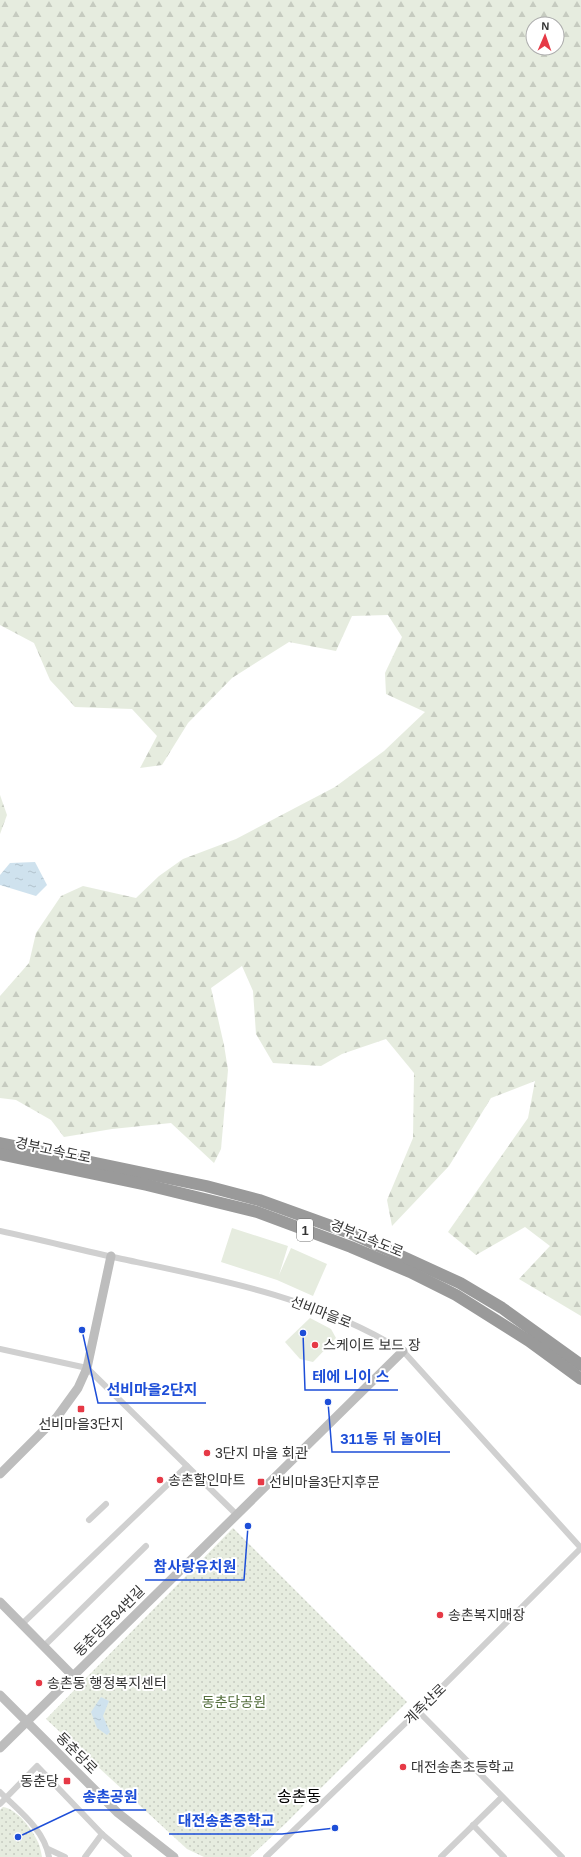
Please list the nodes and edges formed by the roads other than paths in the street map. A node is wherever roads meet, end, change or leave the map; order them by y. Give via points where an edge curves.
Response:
1 (0, 1143) edge
2 (0, 1154) edge
3 (0, 1231) edge
4 (111, 1256) junction
5 (0, 1349) edge
6 (403, 1351) junction
7 (581, 1365) edge
8 (87, 1368) junction
9 (581, 1380) edge
10 (187, 1466) junction
11 (0, 1474) edge
12 (106, 1504) dead end
13 (237, 1515) junction
14 (89, 1520) dead end
15 (146, 1546) dead end
16 (581, 1548) edge
17 (0, 1602) edge
18 (22, 1624) junction
19 (44, 1646) junction
20 (73, 1676) junction
21 (0, 1695) edge
22 (418, 1711) junction
23 (27, 1722) junction
24 (0, 1748) edge
25 (0, 1792) edge
26 (502, 1797) junction
27 (6, 1798) junction
28 (0, 1804) edge
29 (473, 1825) junction
30 (102, 1834) junction
31 (48, 1849) junction
32 (501, 1856) edge
33 (49, 1857) edge
34 (65, 1857) edge
35 (85, 1857) edge
36 (129, 1857) edge
37 (173, 1857) edge
38 (266, 1857) edge
39 (441, 1857) edge
40 (562, 1857) edge

1 - 7 highway, 경부고속도로 / 1 via 206,1186 259,1200 352,1234 460,1283 502,1308
2 - 9 highway, 경부고속도로 / 1 via 147,1185 257,1212 351,1247 456,1295 529,1341
3 - 4 street, 선비마을로
4 - 6 street, 선비마을로 via 275,1294 347,1321
4 - 8 main road
5 - 8 street
6 - 13 main road, 동춘당로94번길
6 - 16 street, 선비마을로
8 - 10 street
8 - 11 main road via 78,1388 57,1417
10 - 13 street
10 - 18 street
12 - 14 street
13 - 20 main road, 동춘당로94번길
15 - 19 street
16 - 22 street, 계족산로
17 - 18 main road, 동춘당로94번길
18 - 19 main road, 동춘당로94번길
19 - 20 main road, 동춘당로94번길
20 - 23 main road, 동춘당로94번길
21 - 23 main road, 동춘당로
22 - 26 street
22 - 38 street, 계족산로
23 - 24 main road, 동춘당로94번길
23 - 37 main road, 동춘당로 via 118,1813
25 - 27 street
26 - 29 street
26 - 40 street
27 - 28 street
27 - 30 street via 37,1766
27 - 31 street via 36,1828
29 - 32 street
29 - 39 street
30 - 35 street
30 - 36 street
31 - 33 street
31 - 34 street

